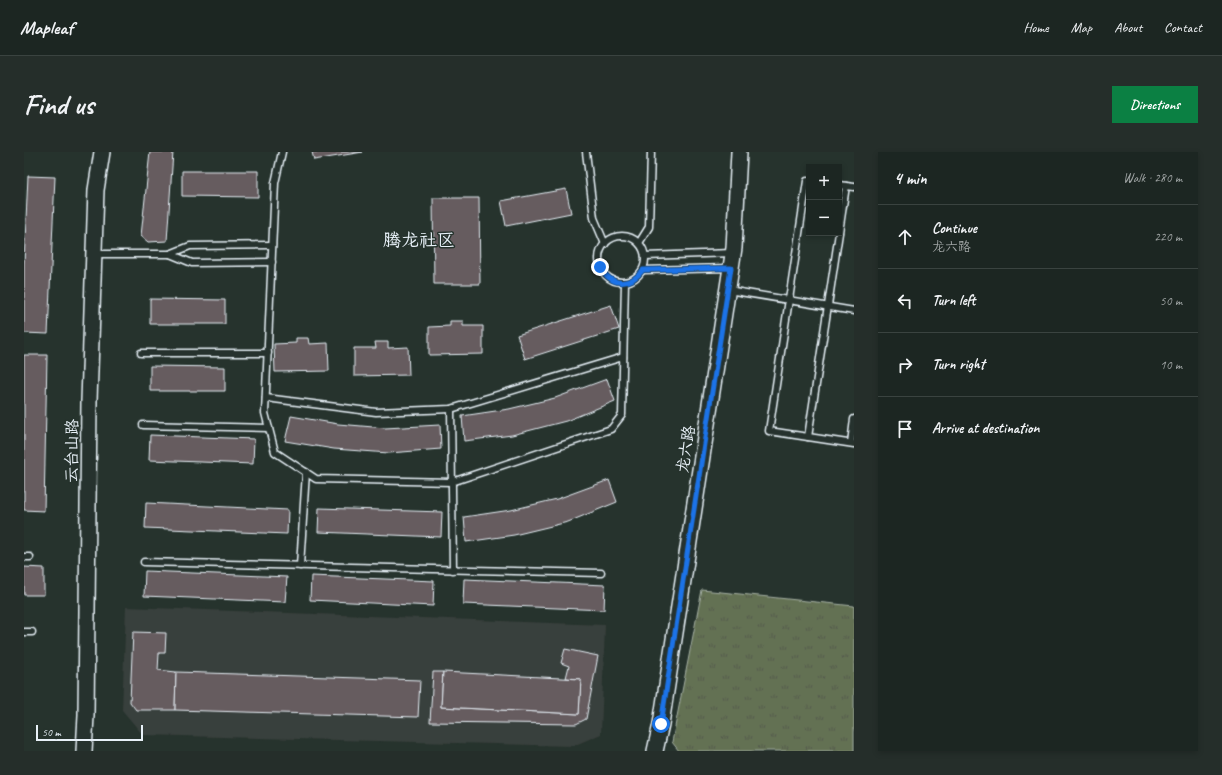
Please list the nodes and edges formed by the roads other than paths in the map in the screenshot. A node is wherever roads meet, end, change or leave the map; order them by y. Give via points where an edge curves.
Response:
1 (102, 152) edge
2 (282, 152) edge
3 (586, 152) edge
4 (651, 152) edge
5 (739, 152) edge
6 (842, 185) edge
7 (846, 186) junction
8 (854, 187) edge
9 (806, 188) edge
10 (842, 212) edge
11 (838, 236) edge
12 (639, 243) junction
13 (605, 244) junction
14 (272, 245) junction
15 (733, 253) junction
16 (94, 254) junction
17 (170, 254) junction
18 (645, 256) junction
19 (272, 262) junction
20 (731, 268) junction
21 (643, 270) junction
22 (625, 282) junction
23 (728, 290) junction
24 (789, 300) junction
25 (828, 306) junction
26 (854, 311) edge
27 (141, 353) dead end
28 (268, 353) junction
29 (623, 358) junction
30 (266, 398) junction
31 (451, 409) junction
32 (854, 419) edge
33 (143, 425) dead end
34 (269, 428) junction
35 (808, 437) junction
36 (852, 444) edge
37 (306, 472) junction
38 (452, 482) junction
39 (144, 562) dead end
40 (300, 566) junction
41 (453, 570) junction
42 (601, 573) dead end
43 (24, 632) edge
44 (32, 632) dead end
45 (84, 751) edge
46 (655, 751) edge

1 - 16 street, 云台山路 via 96,190
2 - 14 lane via 275,183
3 - 13 lane via 594,218
4 - 12 lane via 649,227
5 - 15 street, 龙六路
6 - 7 lane
7 - 8 lane
7 - 10 lane
9 - 24 lane
11 - 25 lane
12 - 13 lane via 633,238 618,236
12 - 18 lane
13 - 22 lane via 600,251 600,267 610,279
14 - 17 lane via 190,246
14 - 19 lane
15 - 18 lane
15 - 20 street, 龙六路
16 - 17 lane
16 - 45 street, 云台山路 via 89,401
17 - 19 lane via 192,263
18 - 21 lane
19 - 28 lane
20 - 21 lane
20 - 23 street, 龙六路
21 - 22 lane via 632,280
22 - 29 lane
23 - 24 lane
23 - 46 street, 龙六路
24 - 25 lane
24 - 35 lane via 769,431
25 - 26 lane
25 - 35 lane
27 - 28 lane
28 - 30 lane
29 - 31 lane
29 - 38 lane via 622,415 611,429
30 - 31 lane via 376,412
30 - 34 lane
31 - 38 lane
32 - 36 lane
33 - 34 lane
34 - 37 lane via 275,452
35 - 36 lane
37 - 38 lane via 316,479
37 - 40 lane
38 - 41 lane
39 - 40 lane
40 - 41 lane
41 - 42 lane
43 - 44 lane

